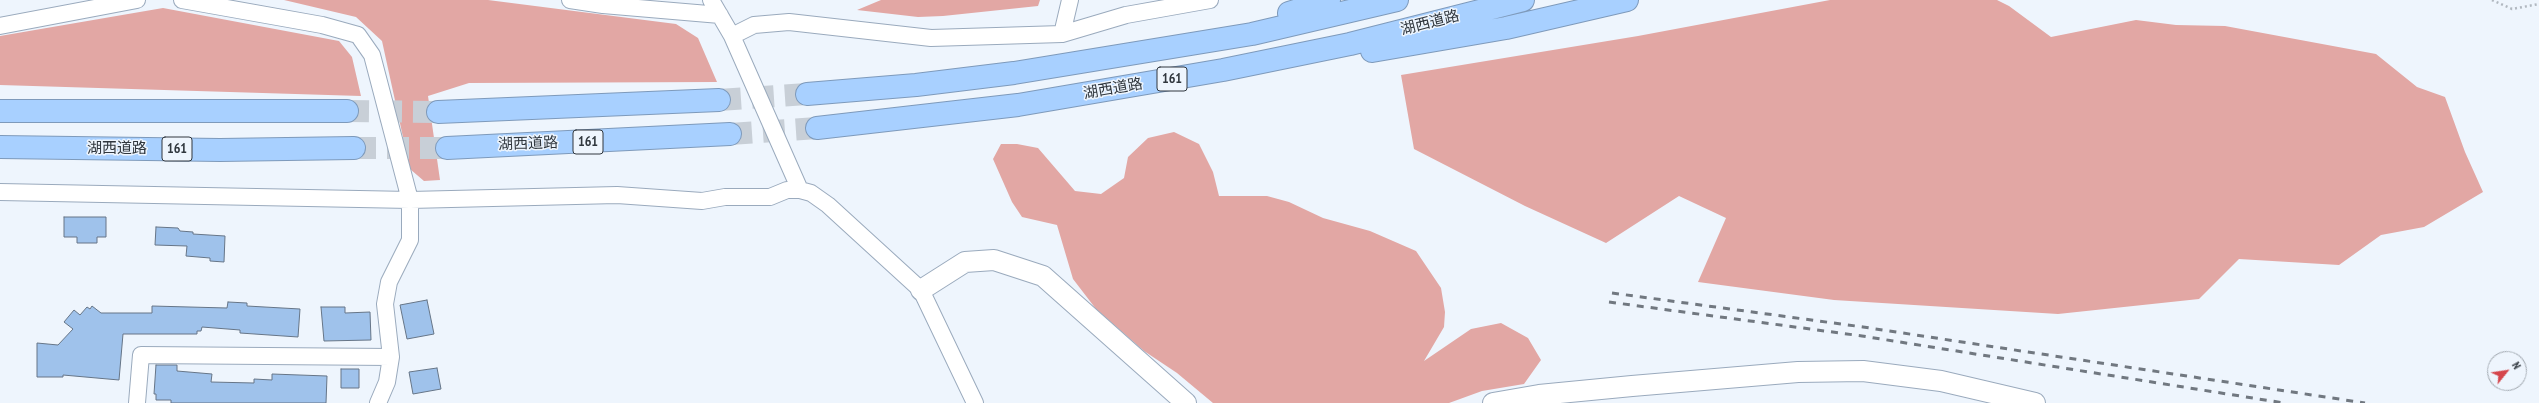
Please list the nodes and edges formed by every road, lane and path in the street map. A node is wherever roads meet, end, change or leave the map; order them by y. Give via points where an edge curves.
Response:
1 (137, 0) edge
2 (182, 0) edge
3 (570, 0) edge
4 (711, 0) edge
5 (1070, 0) edge
6 (1210, 0) edge
7 (1329, 0) edge
8 (1397, 0) edge
9 (1523, 0) edge
10 (1628, 0) edge
11 (2492, 0) edge
12 (2539, 4) edge
13 (720, 15) junction
14 (0, 26) edge
15 (1062, 34) junction
16 (732, 36) junction
17 (1153, 51) junction
18 (1222, 70) junction
19 (807, 94) tunnel mouth
20 (719, 100) tunnel mouth
21 (0, 111) edge
22 (347, 112) tunnel mouth
23 (438, 112) tunnel mouth
24 (817, 128) tunnel mouth
25 (730, 134) tunnel mouth
26 (0, 147) edge
27 (354, 148) tunnel mouth
28 (447, 148) tunnel mouth
29 (800, 190) junction
30 (0, 192) edge
31 (410, 200) junction
32 (921, 290) junction
33 (391, 357) junction
34 (137, 403) edge
35 (378, 403) edge
36 (975, 403) edge
37 (1186, 403) edge
38 (1493, 403) edge
39 (2035, 403) edge

1 - 14 street
2 - 31 street via 322,25 358,35 372,55
3 - 13 street
4 - 13 street
5 - 15 street
6 - 15 street via 1126,15
7 - 17 highway
8 - 17 highway, 湖西道路 / 161 via 1252,34
9 - 18 highway, 湖西道路 / 161 via 1350,44
10 - 18 highway via 1506,28 1406,46
11 - 12 path via 2512,9
13 - 16 street
15 - 16 street via 931,38 789,22 754,26
16 - 29 street
17 - 19 highway, 湖西道路 / 161 via 1014,73 916,85
18 - 24 highway, 湖西道路 / 161 via 1018,105
20 - 23 highway
21 - 22 highway
25 - 28 highway, 湖西道路 / 161
26 - 27 highway, 湖西道路 / 161 via 220,150
29 - 31 street via 787,190 770,197 724,197 702,201 617,195
29 - 32 street via 811,193 828,205
30 - 31 street
31 - 33 street via 410,240 389,282 385,304
32 - 36 street
32 - 37 street via 965,262 994,260 1043,276
33 - 34 street via 141,355
33 - 35 street via 387,382
38 - 39 street via 1539,395 1632,386 1798,372 1863,371 1941,381

